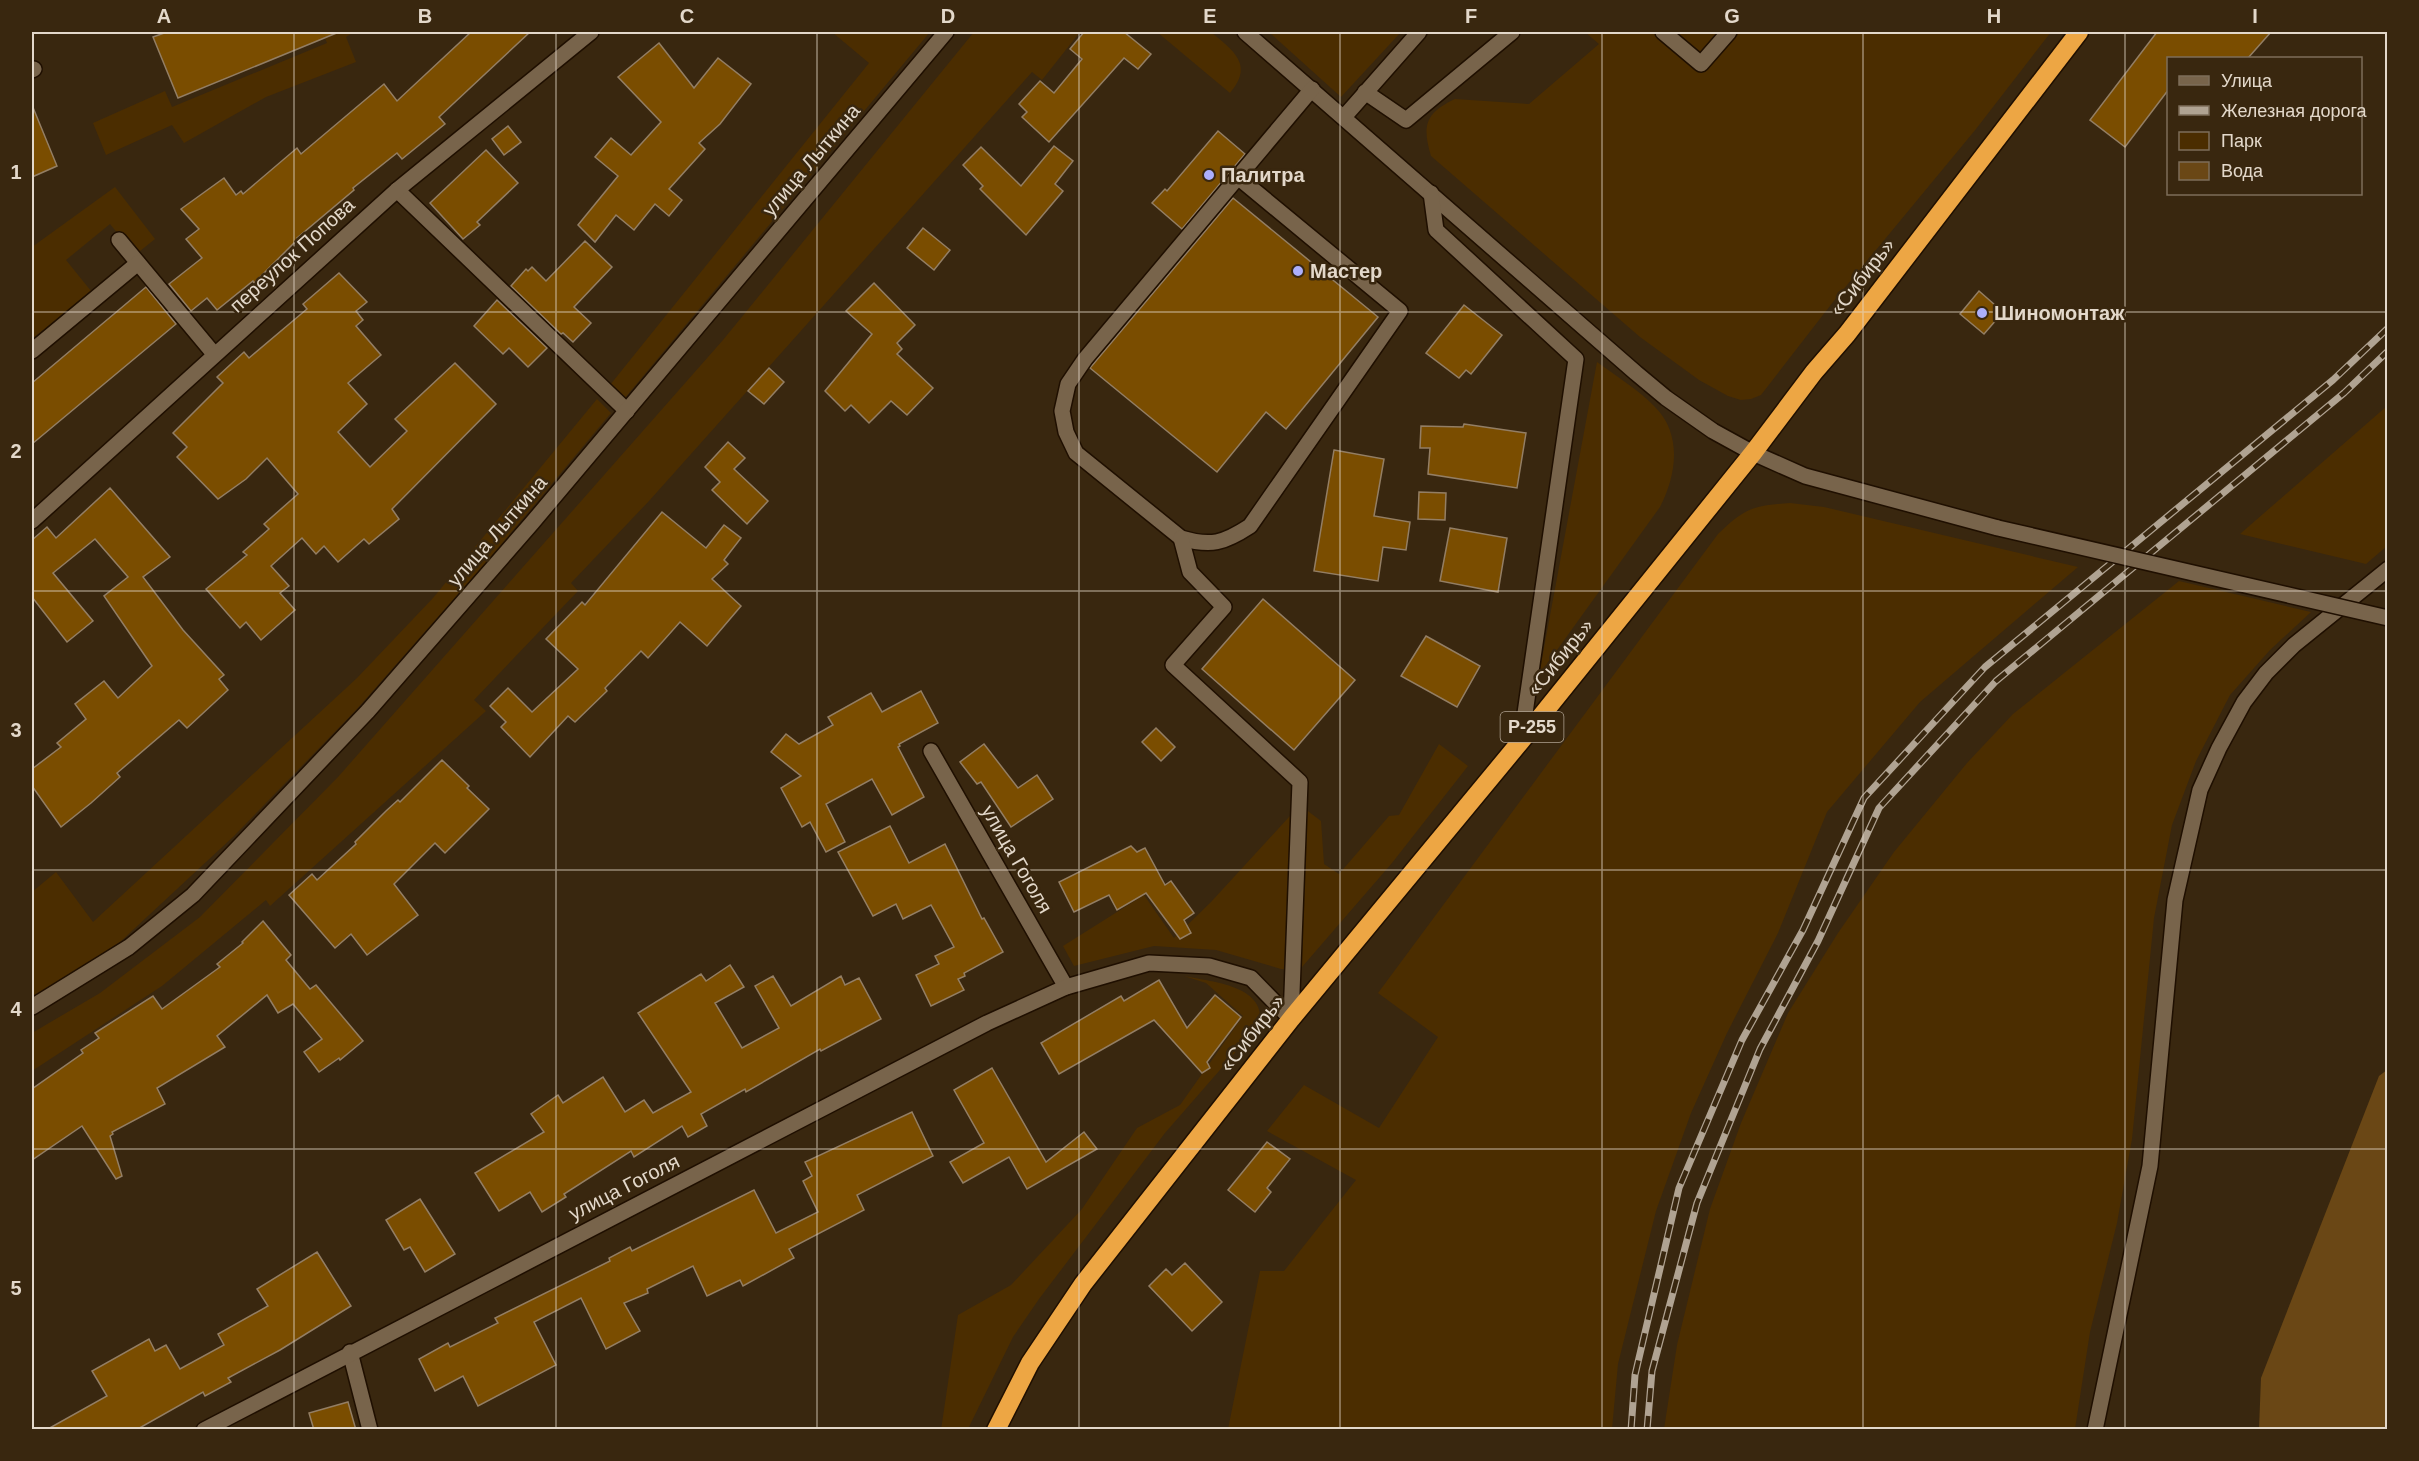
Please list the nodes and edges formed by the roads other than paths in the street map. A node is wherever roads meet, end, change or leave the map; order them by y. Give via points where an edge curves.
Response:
1 (591, 32) edge
2 (946, 32) edge
3 (1245, 32) edge
4 (1419, 32) edge
5 (1512, 32) edge
6 (1663, 32) edge
7 (1729, 32) edge
8 (2079, 32) edge
9 (1312, 89) junction
10 (1365, 92) junction
11 (1344, 117) junction
12 (1239, 178) junction
13 (397, 190) junction
14 (1431, 193) junction
15 (119, 240) dead end
16 (138, 263) junction
17 (32, 351) edge
18 (214, 354) junction
19 (627, 411) junction
20 (1753, 453) junction
21 (32, 521) edge
22 (1181, 538) junction
23 (2388, 569) edge
24 (2388, 618) edge
25 (1521, 741) junction
26 (931, 751) dead end
27 (1066, 987) junction
28 (32, 1007) edge
29 (1291, 1019) junction
30 (350, 1352) junction
31 (204, 1430) edge
32 (370, 1430) edge
33 (996, 1430) edge
34 (2096, 1430) edge

1 - 13 street, переулок Попова
2 - 19 street, улица Лыткина
3 - 9 street
4 - 10 street
5 - 10 street via 1406,120
6 - 7 street via 1701,64
8 - 20 highway, «Сибирь» / Р-255
9 - 11 street
9 - 12 street
10 - 11 street
11 - 14 street
12 - 22 street via 1085,359 1068,384 1062,411 1076,453
12 - 22 street via 1400,312 1250,526 1212,544
13 - 18 street, переулок Попова
13 - 19 street
14 - 20 street via 1666,398
14 - 25 street via 1436,230 1576,359
15 - 16 street
16 - 17 street
16 - 18 street
18 - 21 street, переулок Попова
19 - 28 street, улица Лыткина via 368,711 192,895 129,947
20 - 24 street, bridge via 1814,479 1998,528
20 - 25 highway, «Сибирь» / Р-255
22 - 29 street via 1190,572 1224,607 1173,665 1300,782
23 - 34 street via 2294,645 2266,673 2244,702 2200,790 2175,900 2150,1166
25 - 29 highway, «Сибирь» / Р-255
26 - 27 street, улица Гоголя
27 - 29 street, улица Гоголя via 1149,963 1209,966 1251,978
27 - 30 street, улица Гоголя via 987,1023
29 - 33 highway, «Сибирь» / Р-255 via 1083,1284 1030,1363
30 - 31 street, улица Гоголя
30 - 32 street

